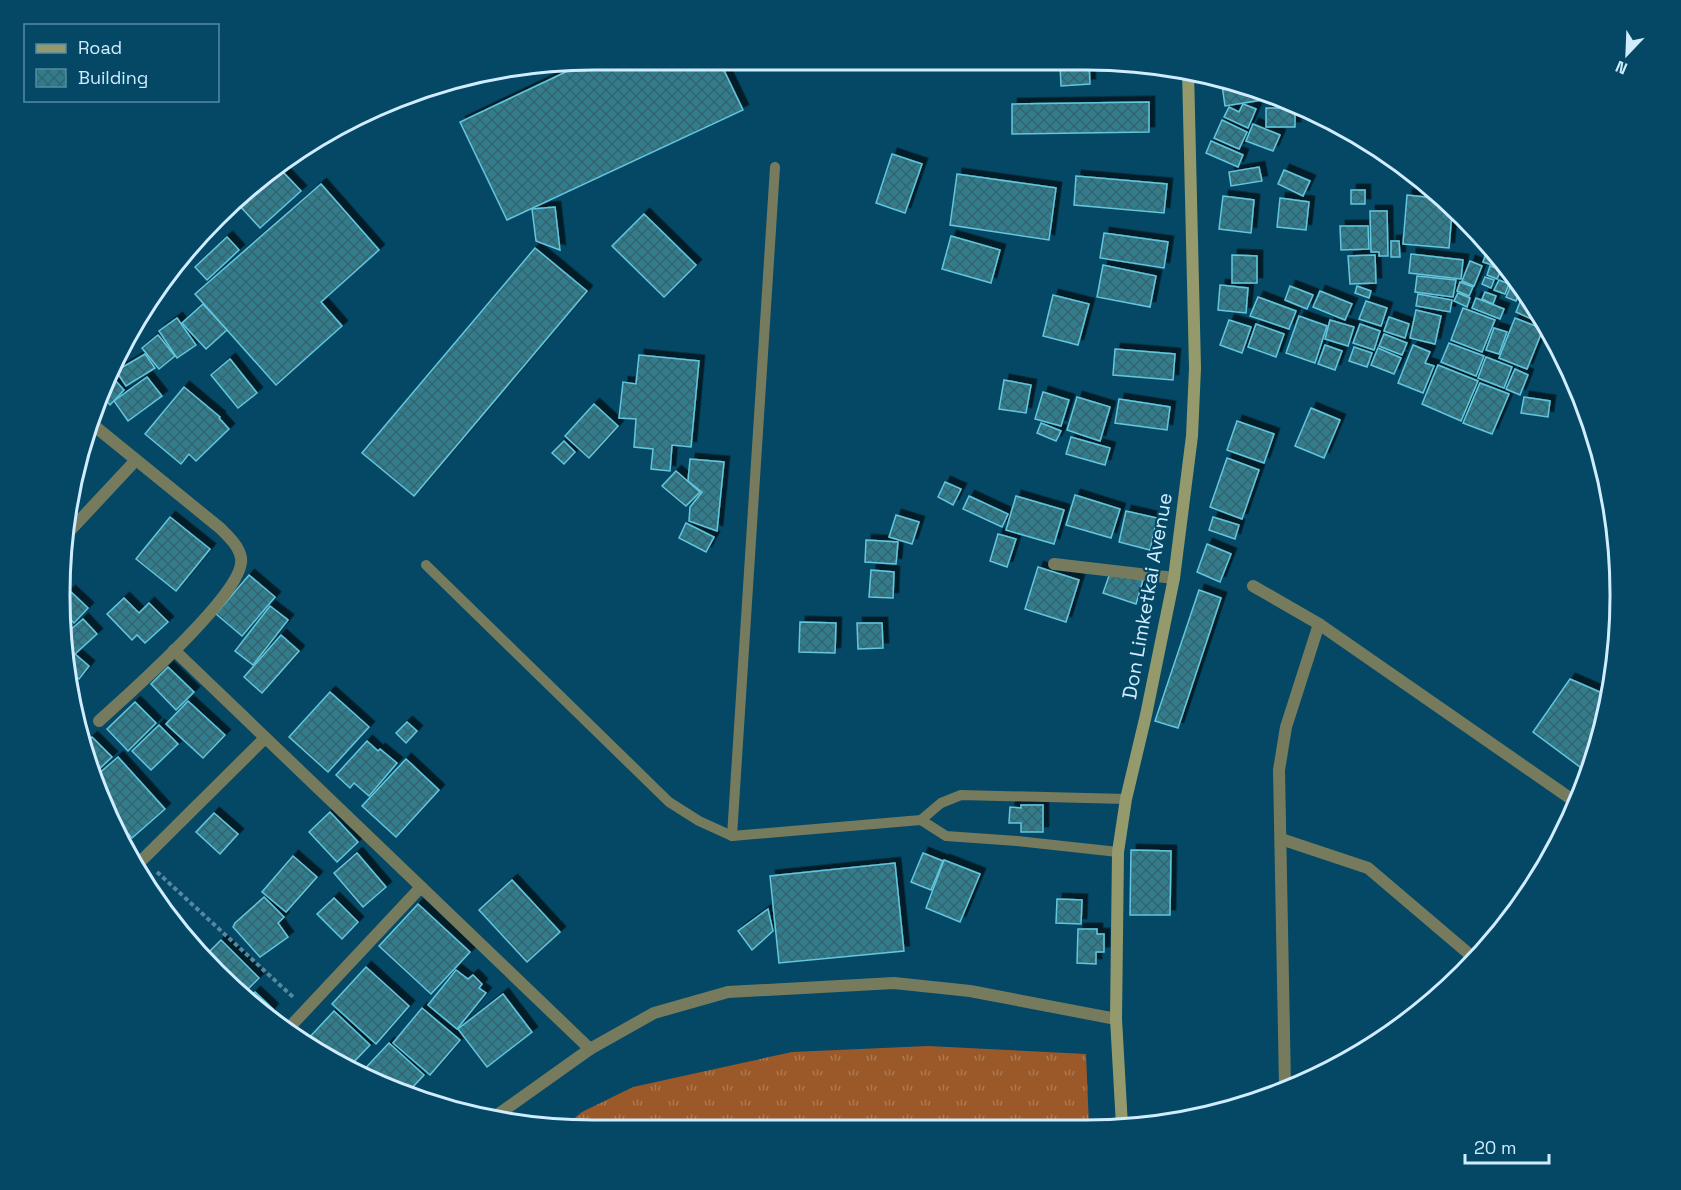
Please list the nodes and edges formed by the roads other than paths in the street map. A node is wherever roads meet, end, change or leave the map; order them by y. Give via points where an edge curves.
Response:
1 (1188, 81) edge
2 (775, 167) dead end
3 (97, 428) edge
4 (136, 460) junction
5 (75, 525) edge
6 (1054, 564) dead end
7 (426, 565) dead end
8 (1174, 578) junction
9 (1253, 586) dead end
10 (1319, 624) junction
11 (174, 650) junction
12 (99, 721) dead end
13 (265, 738) junction
14 (1570, 798) edge
15 (1126, 799) junction
16 (921, 820) junction
17 (732, 836) junction
18 (1281, 838) junction
19 (1118, 852) junction
20 (143, 859) edge
21 (421, 887) junction
22 (1469, 953) edge
23 (1116, 1019) junction
24 (293, 1023) edge
25 (590, 1049) junction
26 (1288, 1080) edge
27 (503, 1111) edge
28 (1122, 1118) edge

1 - 8 street, Don Limketkai Avenue via 1195,368 1192,436
2 - 17 lane
3 - 4 street
4 - 5 street
4 - 11 street via 220,528 236,545 241,559 223,598
6 - 8 street
7 - 17 lane via 669,802
8 - 15 street, Don Limketkai Avenue
9 - 10 street
10 - 14 street
10 - 18 street via 1286,727 1280,770
11 - 12 street
11 - 13 street
13 - 20 street
13 - 21 street
15 - 16 lane via 961,795 941,803
15 - 19 street, Don Limketkai Avenue
16 - 17 lane
16 - 19 lane via 946,836
18 - 22 street via 1368,868
18 - 26 street
19 - 23 street, Don Limketkai Avenue
21 - 24 street
21 - 25 street
23 - 25 street via 970,991 894,983 728,992 654,1013
23 - 28 street, Don Limketkai Avenue
25 - 27 street

